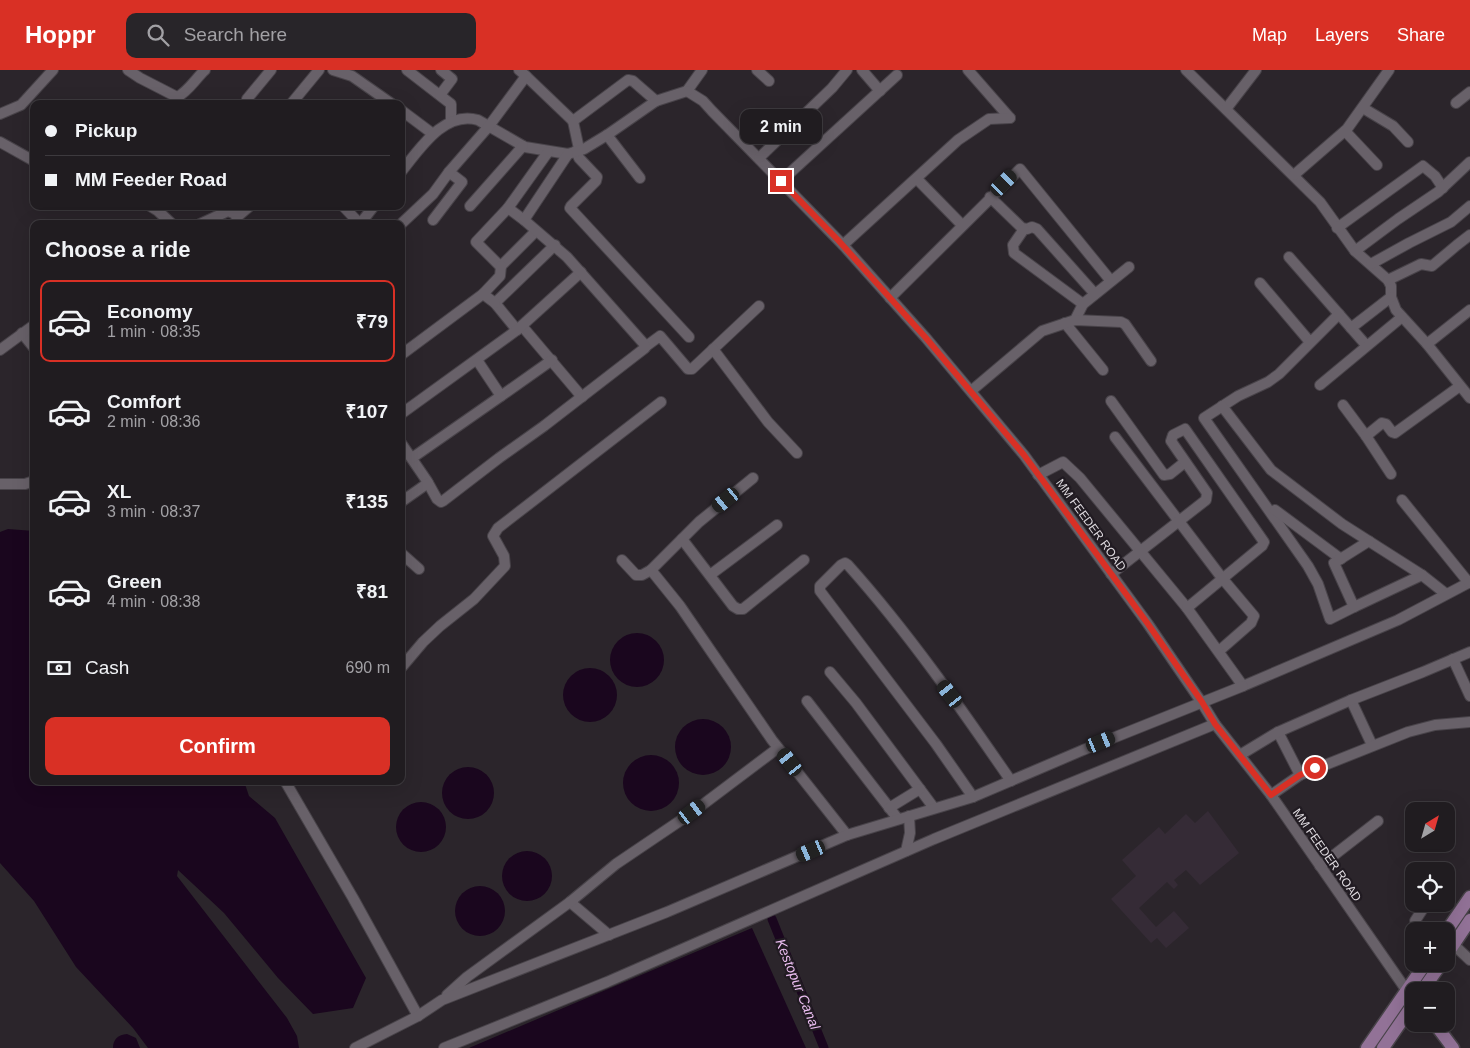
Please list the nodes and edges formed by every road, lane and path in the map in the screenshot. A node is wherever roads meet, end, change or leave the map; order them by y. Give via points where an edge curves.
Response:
1 (53, 70) edge
2 (128, 70) edge
3 (205, 70) edge
4 (271, 70) edge
5 (319, 70) edge
6 (333, 70) edge
7 (407, 70) edge
8 (442, 70) edge
9 (702, 70) edge
10 (757, 70) edge
11 (847, 70) edge
12 (862, 70) edge
13 (968, 70) edge
14 (1186, 70) edge
15 (1256, 70) edge
16 (1389, 70) edge
17 (349, 72) edge
18 (522, 73) edge
19 (898, 75) dead end
20 (769, 81) dead end
21 (880, 91) junction
22 (688, 92) junction
23 (1470, 92) edge
24 (440, 95) junction
25 (248, 99) dead end
26 (294, 100) edge
27 (387, 100) edge
28 (656, 101) junction
29 (1456, 103) dead end
30 (1363, 108) junction
31 (1226, 109) junction
32 (405, 113) edge
33 (0, 114) edge
34 (572, 121) junction
35 (451, 122) junction
36 (489, 126) junction
37 (1345, 131) junction
38 (433, 134) junction
39 (607, 135) junction
40 (0, 142) edge
41 (1408, 142) dead end
42 (523, 146) junction
43 (548, 152) junction
44 (572, 153) junction
45 (406, 158) edge
46 (759, 158) junction
47 (30, 159) edge
48 (1470, 162) edge
49 (1377, 165) dead end
50 (449, 172) junction
51 (1294, 175) junction
52 (640, 178) dead end
53 (916, 179) junction
54 (781, 181) junction
55 (1443, 188) junction
56 (990, 197) junction
57 (470, 206) dead end
58 (1470, 206) edge
59 (508, 208) junction
60 (156, 210) edge
61 (347, 210) edge
62 (371, 210) edge
63 (235, 215) edge
64 (168, 220) edge
65 (209, 220) edge
66 (356, 220) edge
67 (363, 220) edge
68 (433, 220) dead end
69 (524, 220) junction
70 (405, 221) edge
71 (962, 226) junction
72 (1337, 228) junction
73 (1024, 229) junction
74 (536, 231) junction
75 (1470, 235) edge
76 (555, 245) junction
77 (842, 245) junction
78 (1355, 251) junction
79 (1289, 257) dead end
80 (1371, 264) junction
81 (501, 266) junction
82 (1129, 267) dead end
83 (581, 272) junction
84 (1388, 280) junction
85 (1111, 281) junction
86 (1260, 283) dead end
87 (483, 294) junction
88 (1095, 294) junction
89 (1391, 297) junction
90 (890, 298) junction
91 (495, 303) junction
92 (1083, 304) junction
93 (759, 306) dead end
94 (1470, 310) edge
95 (1338, 314) junction
96 (1402, 317) junction
97 (1070, 321) junction
98 (30, 328) edge
99 (520, 328) junction
100 (1351, 328) junction
101 (22, 333) junction
102 (689, 337) dead end
103 (1310, 342) junction
104 (30, 343) edge
105 (1427, 344) junction
106 (1366, 345) junction
107 (645, 347) junction
108 (713, 349) junction
109 (0, 350) edge
110 (405, 353) edge
111 (477, 360) junction
112 (552, 360) junction
113 (1151, 361) dead end
114 (1103, 370) dead end
115 (1320, 385) dead end
116 (1460, 386) junction
117 (971, 391) junction
118 (501, 396) junction
119 (582, 397) junction
120 (1470, 398) edge
121 (1112, 401) dead end
122 (661, 402) dead end
123 (1343, 405) dead end
124 (1222, 406) junction
125 (405, 411) edge
126 (1366, 436) junction
127 (1115, 437) dead end
128 (405, 448) edge
129 (797, 453) dead end
130 (412, 458) junction
131 (1185, 462) junction
132 (1392, 474) dead end
133 (1038, 475) junction
134 (753, 478) dead end
135 (30, 482) edge
136 (428, 483) junction
137 (0, 484) edge
138 (405, 499) edge
139 (1402, 500) dead end
140 (1275, 510) dead end
141 (1179, 520) junction
142 (777, 525) dead end
143 (682, 539) junction
144 (1369, 541) junction
145 (1140, 550) junction
146 (405, 557) edge
147 (1341, 559) junction
148 (622, 560) dead end
149 (804, 560) dead end
150 (418, 569) dead end
151 (651, 570) junction
152 (1112, 574) junction
153 (710, 575) junction
154 (1422, 575) junction
155 (1222, 578) junction
156 (1470, 582) edge
157 (1446, 594) junction
158 (1354, 607) junction
159 (1187, 608) junction
160 (1219, 651) junction
161 (1470, 652) edge
162 (1453, 659) junction
163 (405, 663) edge
164 (830, 672) dead end
165 (1243, 686) junction
166 (1470, 696) edge
167 (1351, 700) junction
168 (807, 701) dead end
169 (1202, 702) junction
170 (1470, 722) edge
171 (1215, 724) junction
172 (1278, 732) junction
173 (1372, 745) junction
174 (778, 748) junction
175 (1240, 755) junction
176 (1300, 775) junction
177 (1011, 781) junction
178 (287, 785) edge
179 (920, 788) junction
180 (1271, 795) junction
181 (973, 797) junction
182 (890, 808) junction
183 (934, 808) junction
184 (909, 816) junction
185 (898, 819) junction
186 (1378, 821) dead end
187 (847, 835) junction
188 (906, 851) junction
189 (1320, 866) junction
190 (1470, 897) edge
191 (570, 902) junction
192 (1470, 920) edge
193 (1453, 922) edge
194 (609, 935) junction
195 (1455, 943) edge
196 (1455, 953) edge
197 (1470, 960) edge
198 (1405, 987) edge
199 (442, 1000) junction
200 (1405, 1000) edge
201 (418, 1016) junction
202 (1405, 1016) edge
203 (1441, 1032) edge
204 (355, 1048) edge
205 (444, 1048) edge
206 (1367, 1048) edge
207 (1383, 1048) edge
208 (1453, 1048) edge

1 - 33 street via 21,105
2 - 3 street via 177,97
4 - 25 street
5 - 26 street
6 - 17 street
7 - 24 street
8 - 24 street via 452,80
9 - 22 street
10 - 20 street
11 - 46 street
12 - 21 street
13 - 53 street via 1010,118 989,119 958,140
14 - 31 street
15 - 31 street
16 - 30 street
17 - 27 street
18 - 34 street
18 - 36 street
19 - 21 street
21 - 54 street
22 - 28 street
22 - 46 street, MM FEEDER ROAD
23 - 29 street
24 - 35 street via 451,104
28 - 34 street via 628,80
28 - 39 street
30 - 37 street
30 - 41 street via 1393,126
31 - 51 street
32 - 38 street
34 - 44 street via 580,149
35 - 36 street via 472,118
35 - 38 street
36 - 42 street
36 - 50 street
37 - 49 street
37 - 51 street
38 - 45 street
39 - 44 street
39 - 52 street
40 - 47 street
42 - 43 street
42 - 57 street
43 - 44 street
43 - 59 street
44 - 69 street
44 - 102 street via 597,178 570,208
46 - 54 street, MM FEEDER ROAD
48 - 55 street
50 - 68 street via 462,182
50 - 70 street via 423,205
51 - 72 street via 1320,202
53 - 71 street
53 - 77 street
54 - 77 street, MM FEEDER ROAD
55 - 72 street via 1423,166
55 - 78 street
56 - 71 street
56 - 73 street
56 - 85 street via 1018,170 1022,170
58 - 80 street via 1451,222
59 - 69 street
59 - 81 street via 476,242
60 - 64 street
61 - 66 street
62 - 67 street
63 - 65 street via 228,212
69 - 74 street
71 - 90 street
72 - 78 street
73 - 88 street via 1037,228
73 - 92 street via 1013,245 1014,253
74 - 76 street
74 - 81 street
75 - 84 street via 1432,266 1421,264
76 - 83 street
76 - 91 street
77 - 90 street, MM FEEDER ROAD
78 - 80 street
79 - 95 street
80 - 84 street
81 - 87 street via 500,276
82 - 85 street
83 - 99 street
83 - 107 street
84 - 89 street
85 - 88 street
86 - 103 street
87 - 91 street
87 - 110 street
88 - 92 street
89 - 96 street
89 - 100 street
90 - 117 street, MM FEEDER ROAD
91 - 99 street
92 - 97 street
93 - 108 street
94 - 105 street
95 - 100 street
95 - 103 street
96 - 105 street
96 - 106 street
97 - 113 street via 1121,322
97 - 114 street
97 - 117 street via 1042,331
98 - 101 street
99 - 111 street
99 - 112 street
100 - 106 street
101 - 104 street
101 - 109 street
103 - 124 street via 1280,374
105 - 116 street
106 - 115 street
107 - 108 street via 660,336 690,369
107 - 119 street
108 - 129 street via 768,422
111 - 118 street
111 - 125 street
112 - 118 street
112 - 119 street
116 - 120 street
116 - 126 street via 1395,433 1384,423
117 - 133 street, MM FEEDER ROAD
118 - 130 street
119 - 136 street via 443,501 439,501
121 - 131 street via 1164,475
122 - 163 street via 498,528 493,536 504,556 505,566 474,599 423,642
123 - 126 street
124 - 144 street via 1271,470
124 - 158 street via 1204,418 1308,566 1330,619
126 - 132 street
127 - 141 street
128 - 130 street
130 - 136 street
131 - 141 street via 1207,497
131 - 155 street via 1171,441 1173,435 1185,429 1264,541
133 - 145 street via 1059,462 1066,463
133 - 152 street, MM FEEDER ROAD
134 - 143 street
135 - 137 street
136 - 138 street
139 - 156 street
140 - 147 street
141 - 145 street
141 - 155 street
142 - 153 street
143 - 151 street
143 - 153 street
144 - 147 street
144 - 154 street
145 - 152 street
145 - 159 street
146 - 150 street
147 - 158 street via 1334,563
148 - 151 street via 636,575
149 - 153 street via 743,609 733,606
151 - 174 street via 680,606
152 - 169 street, MM FEEDER ROAD
154 - 157 street
154 - 158 street
155 - 159 street
155 - 160 street via 1254,618
156 - 157 street
157 - 165 street via 1398,620
159 - 160 street
160 - 165 street
161 - 162 street
162 - 166 street
162 - 167 street
164 - 179 street
165 - 169 street
167 - 172 street
167 - 173 street
168 - 182 street
169 - 171 street, MM FEEDER ROAD
169 - 177 street
170 - 173 street via 1428,727
171 - 175 street, MM FEEDER ROAD
171 - 188 street
172 - 175 street
172 - 176 street
173 - 176 street
174 - 187 street
174 - 191 street via 616,864
175 - 180 street, MM FEEDER ROAD
176 - 180 street
177 - 181 street
177 - 181 street via 887,612 848,565 841,565 820,586 820,591
178 - 201 street
179 - 182 street
179 - 183 street
180 - 189 street, MM FEEDER ROAD
181 - 183 street
182 - 185 street
183 - 184 street
184 - 185 street
184 - 188 street via 910,834
185 - 187 street
186 - 189 street
187 - 194 street
188 - 205 street via 607,982
189 - 198 street, MM FEEDER ROAD
190 - 193 main road
191 - 194 street
191 - 199 street
192 - 195 main road
194 - 199 street
196 - 197 street
199 - 201 street
200 - 206 main road
201 - 204 street
202 - 207 main road
203 - 208 main road

